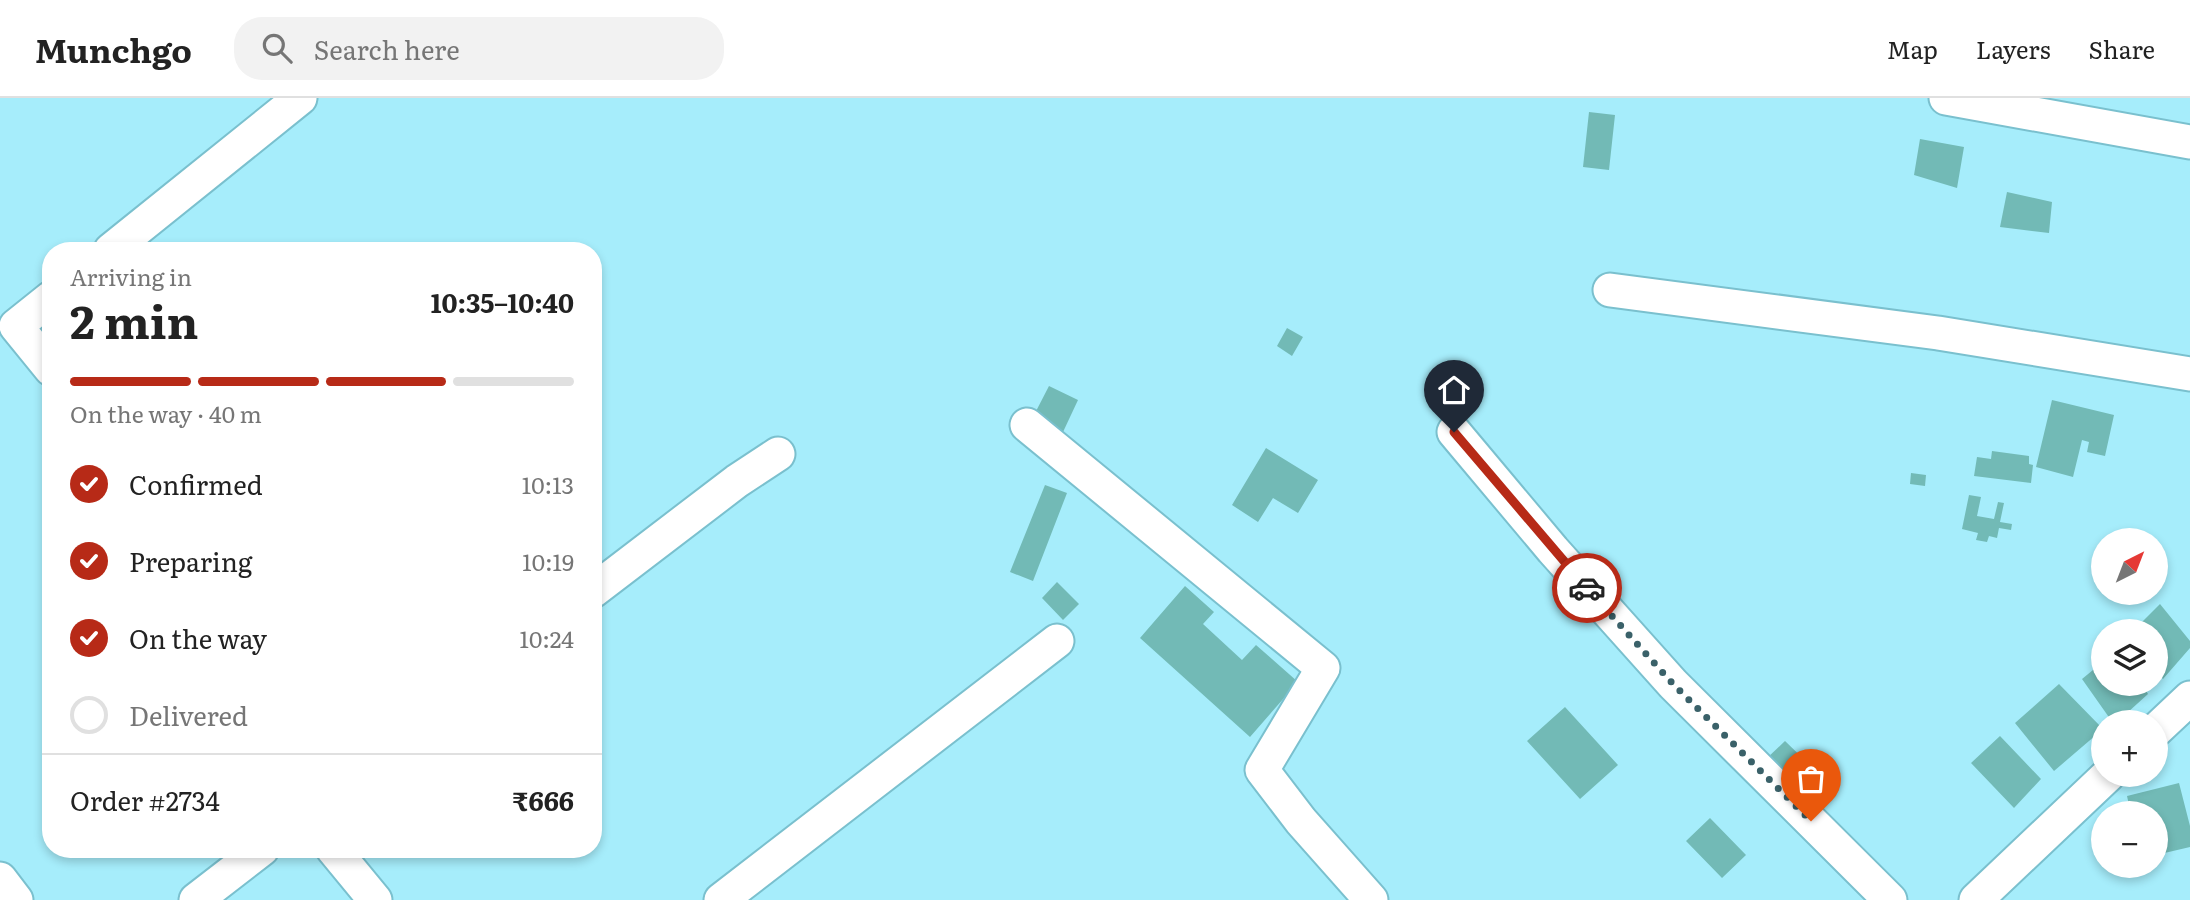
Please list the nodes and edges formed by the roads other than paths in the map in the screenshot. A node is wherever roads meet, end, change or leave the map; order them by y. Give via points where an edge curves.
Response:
1 (300, 98) edge
2 (1946, 98) edge
3 (2190, 142) edge
4 (121, 242) edge
5 (1610, 290) dead end
6 (42, 305) edge
7 (8, 333) edge
8 (42, 361) edge
9 (2190, 374) edge
10 (1027, 425) dead end
11 (1454, 432) dead end
12 (778, 454) dead end
13 (602, 584) edge
14 (1057, 641) dead end
15 (2190, 698) edge
16 (2168, 719) edge
17 (2095, 787) edge
18 (250, 858) edge
19 (340, 858) edge
20 (0, 879) edge
21 (16, 900) edge
22 (196, 900) edge
23 (375, 900) edge
24 (720, 900) edge
25 (1371, 900) edge
26 (1890, 900) edge
27 (1976, 900) edge

1 - 4 street
2 - 3 street
5 - 9 street via 1938,333
6 - 7 street
7 - 8 street
10 - 25 street via 1323,668 1262,769
11 - 26 street via 1673,684
12 - 13 street
14 - 24 street
15 - 16 street
17 - 27 street
18 - 22 street
19 - 23 street
20 - 21 street

